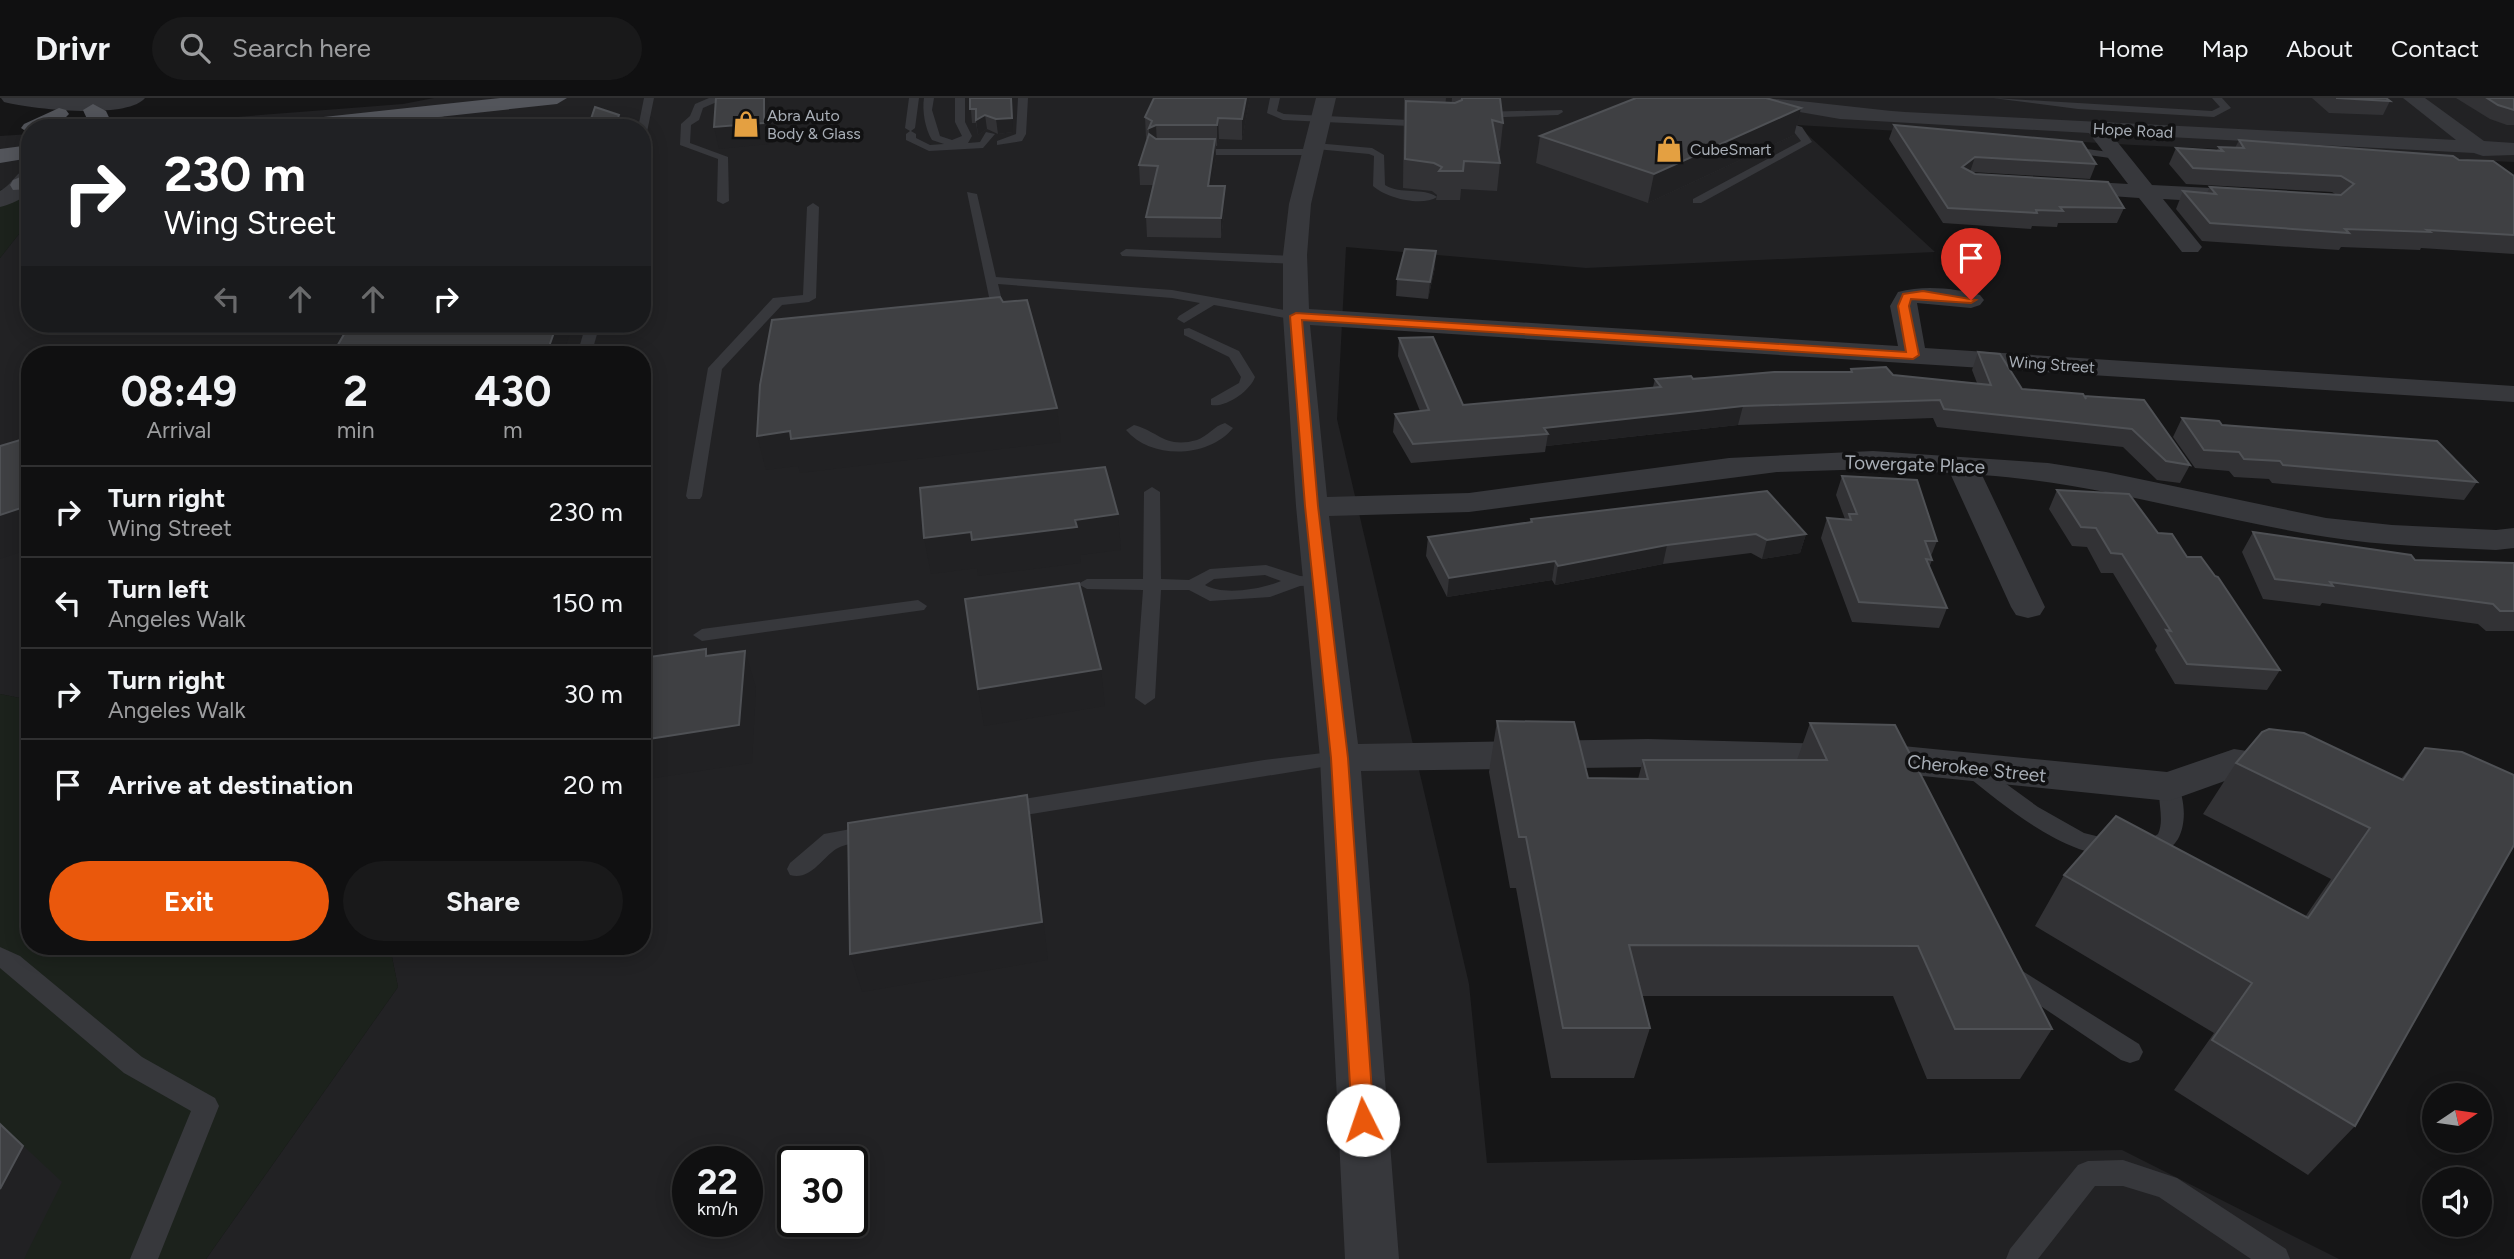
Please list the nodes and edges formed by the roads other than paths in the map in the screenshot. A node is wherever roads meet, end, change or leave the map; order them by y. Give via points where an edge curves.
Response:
1 (11, 98) edge
2 (112, 98) edge
3 (135, 98) edge
4 (557, 98) edge
5 (649, 98) edge
6 (914, 98) edge
7 (929, 98) edge
8 (960, 98) edge
9 (1023, 98) edge
10 (1275, 98) edge
11 (1754, 98) edge
12 (1998, 98) edge
13 (2217, 98) edge
14 (2413, 98) edge
15 (526, 100) edge
16 (718, 100) edge
17 (2078, 106) junction
18 (457, 108) junction
19 (1558, 112) dead end
20 (93, 115) edge
21 (1464, 116) edge
22 (1761, 118) edge
23 (66, 119) edge
24 (358, 119) edge
25 (430, 119) edge
26 (645, 119) edge
27 (1440, 124) edge
28 (1320, 127) edge
29 (2095, 128) junction
30 (21, 130) edge
31 (0, 136) edge
32 (953, 145) junction
33 (2480, 147) junction
34 (2056, 148) edge
35 (0, 149) edge
36 (1183, 152) edge
37 (0, 156) edge
38 (2117, 156) junction
39 (2510, 158) edge
40 (21, 164) edge
41 (21, 165) edge
42 (21, 178) edge
43 (2037, 185) edge
44 (2145, 191) junction
45 (971, 194) dead end
46 (1431, 197) edge
47 (2252, 198) edge
48 (0, 200) edge
49 (723, 201) dead end
50 (1697, 201) dead end
51 (813, 207) dead end
52 (2190, 247) dead end
53 (1126, 253) dead end
54 (1295, 260) junction
55 (991, 280) junction
56 (1971, 300) dead end
57 (1212, 301) junction
58 (998, 313) edge
59 (1296, 316) junction
60 (1913, 355) junction
61 (2514, 394) edge
62 (1216, 402) dead end
63 (1226, 428) dead end
64 (1133, 430) dead end
65 (1962, 465) junction
66 (1152, 492) dead end
67 (694, 496) dead end
68 (1312, 506) junction
69 (2514, 538) edge
70 (1309, 581) junction
71 (1087, 584) dead end
72 (1152, 587) junction
73 (918, 606) dead end
74 (2028, 607) dead end
75 (702, 635) dead end
76 (1145, 698) dead end
77 (1340, 758) junction
78 (1968, 767) junction
79 (2315, 773) edge
80 (2169, 787) junction
81 (979, 815) edge
82 (898, 829) edge
83 (799, 869) dead end
84 (0, 957) edge
85 (1995, 958) edge
86 (2130, 1052) dead end
87 (144, 1259) edge
88 (1372, 1259) edge
89 (2020, 1259) edge
90 (2276, 1259) edge

1 - 20 street
2 - 20 street
3 - 20 street
4 - 15 main road
5 - 26 lane
6 - 32 lane via 911,140 929,148
7 - 32 lane via 933,134
8 - 32 lane via 960,122 967,136
9 - 32 lane via 1018,139
10 - 28 lane via 1272,113
11 - 29 street, Hope Road via 1840,113
12 - 17 lane
13 - 17 lane via 2226,108 2214,114
14 - 33 street
15 - 18 main road
16 - 49 lane via 699,106 687,124 685,145 723,157
17 - 29 lane
18 - 24 main road
18 - 25 lane
19 - 21 lane
20 - 23 street
22 - 50 lane via 1798,129 1807,142
27 - 28 lane
28 - 36 lane
28 - 46 lane via 1379,155 1378,186 1382,190
28 - 54 street via 1300,204
29 - 33 street, Hope Road
29 - 38 street
30 - 31 main road
33 - 39 street
34 - 38 lane
35 - 40 main road
37 - 41 main road
38 - 44 street
42 - 48 street via 16,192
43 - 44 street
44 - 47 street
44 - 52 street
45 - 55 lane
51 - 67 lane via 809,298 778,301 715,368
53 - 54 lane
54 - 59 street
55 - 57 lane
55 - 58 lane
56 - 60 street via 1907,297 1903,306
57 - 59 lane
57 - 62 lane via 1187,326 1234,354 1248,377 1245,385
59 - 60 street, Wing Street
59 - 68 street
60 - 61 street, Wing Street
63 - 64 lane via 1218,437 1198,444 1171,446 1144,441
65 - 68 street, Towergate Place via 1791,462 1488,501
65 - 69 street, Towergate Place via 2105,481 2284,521 2360,532
65 - 74 street
66 - 72 lane
68 - 70 street
70 - 72 lane via 1270,592 1210,596 1193,585
70 - 77 street
71 - 72 lane
72 - 76 lane
73 - 75 lane
77 - 78 street, Cherokee Street via 1648,753 1909,773
77 - 81 lane via 1264,766
77 - 88 street
78 - 80 street, Cherokee Street
78 - 80 lane via 2067,834 2131,853 2157,847 2172,834 2175,813
79 - 80 street, Cherokee Street via 2234,763
82 - 83 lane via 832,840
84 - 87 lane via 133,1065 206,1106
85 - 86 lane via 2021,984
89 - 90 lane via 2088,1174 2123,1173 2167,1187

